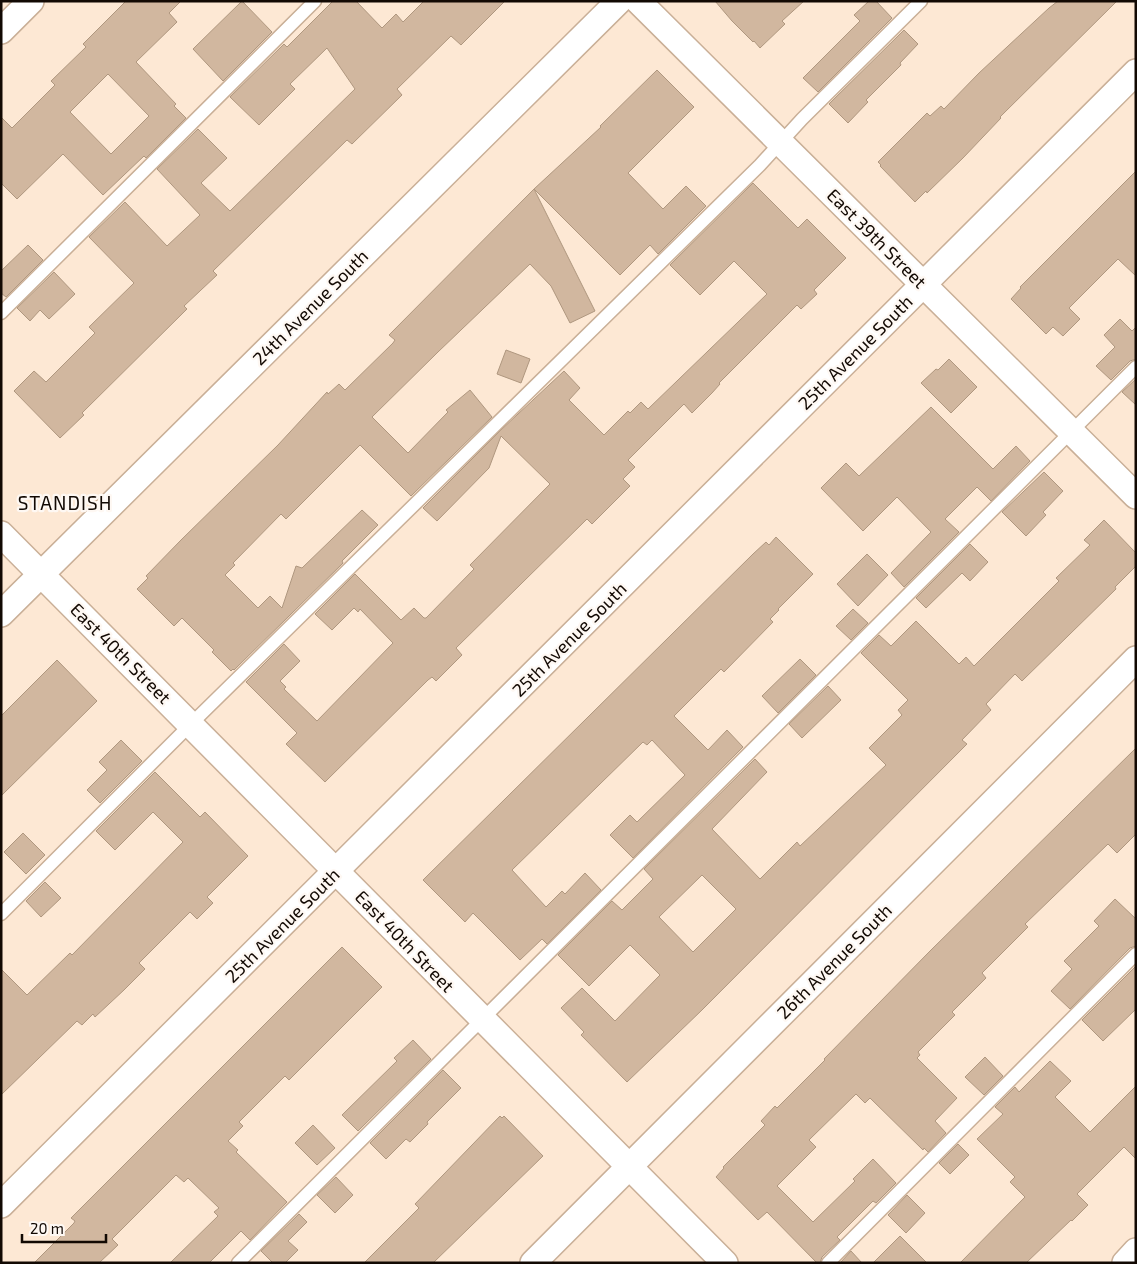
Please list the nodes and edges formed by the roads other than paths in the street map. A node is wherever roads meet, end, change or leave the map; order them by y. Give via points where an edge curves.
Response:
1 (31, 1) edge
2 (315, 1) edge
3 (619, 1) edge
4 (638, 1) edge
5 (921, 1) edge
6 (1, 30) edge
7 (1136, 72) edge
8 (780, 143) junction
9 (923, 284) junction
10 (1, 313) edge
11 (1136, 367) edge
12 (1070, 431) junction
13 (1136, 496) edge
14 (1, 534) edge
15 (41, 574) junction
16 (1, 614) edge
17 (1136, 659) edge
18 (192, 724) junction
19 (337, 871) junction
20 (1, 914) edge
21 (1136, 954) edge
22 (482, 1019) junction
23 (630, 1166) junction
24 (1, 1205) edge
25 (1136, 1252) edge
26 (238, 1263) edge
27 (533, 1263) edge
28 (725, 1263) edge
29 (828, 1263) edge
30 (1125, 1263) edge

1 - 6 street
2 - 10 lane
3 - 15 street, 24th Avenue South
4 - 8 street, East 39th Street
5 - 8 lane
7 - 9 street, 25th Avenue South
8 - 9 street, East 39th Street
8 - 18 lane
9 - 12 street, East 39th Street
9 - 19 street, 25th Avenue South
11 - 12 lane
12 - 13 street, East 39th Street
12 - 22 lane
14 - 15 street, East 40th Street
15 - 16 street, 24th Avenue South
15 - 18 street, East 40th Street
17 - 23 street, 26th Avenue South
18 - 19 street, East 40th Street
18 - 20 lane
19 - 22 street, East 40th Street
19 - 24 street, 25th Avenue South
21 - 29 lane
22 - 23 street, East 40th Street
22 - 26 lane
23 - 27 street, 26th Avenue South
23 - 28 street, East 40th Street
25 - 30 street

